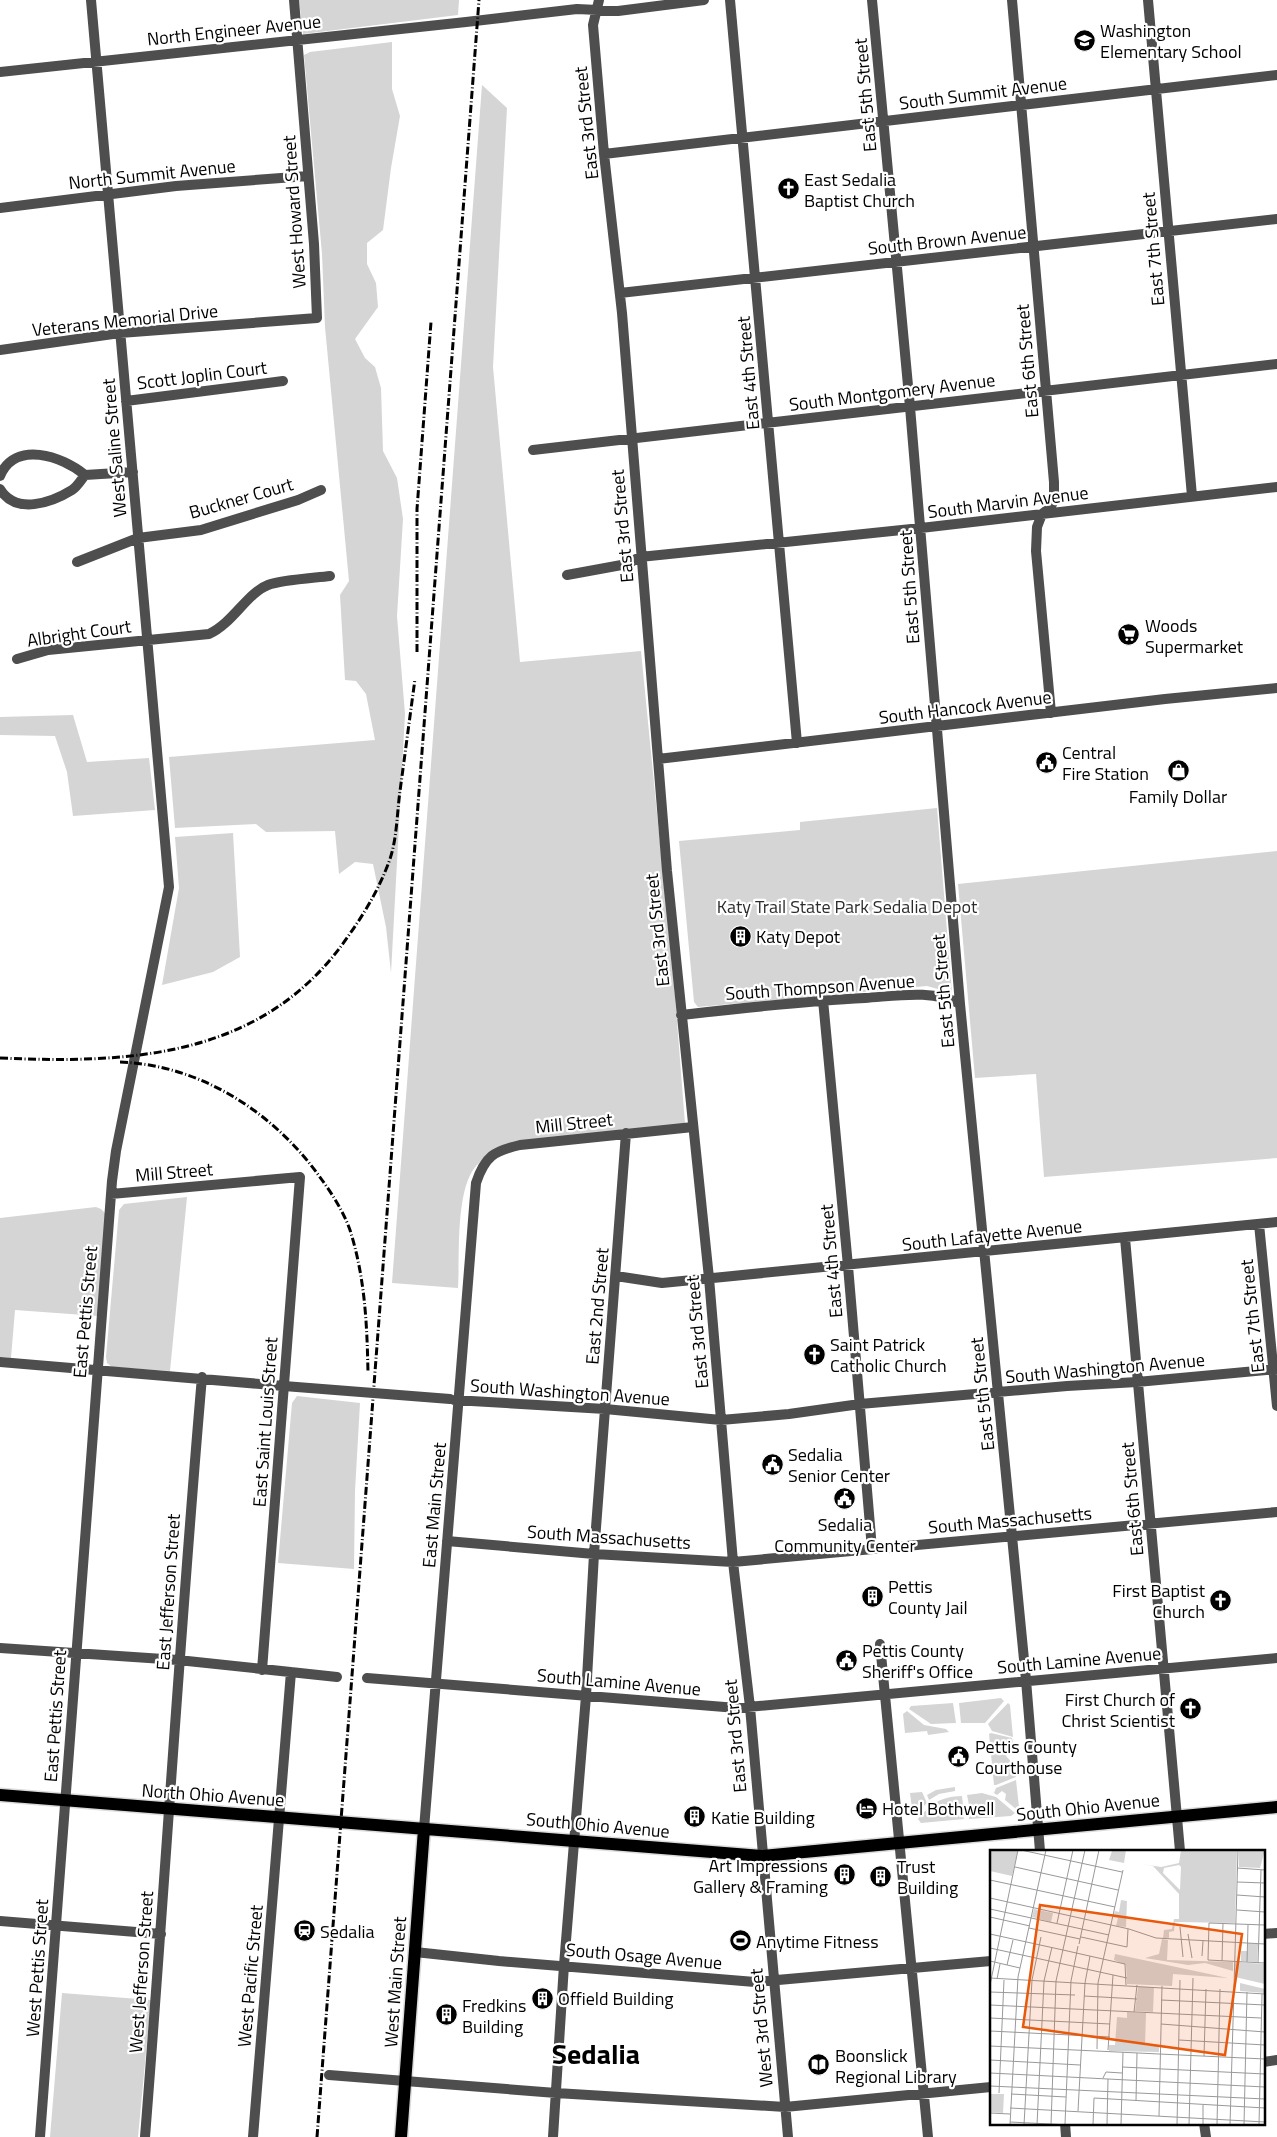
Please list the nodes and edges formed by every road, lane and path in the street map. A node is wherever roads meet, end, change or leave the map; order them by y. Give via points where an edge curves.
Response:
1 (91, 0) edge
2 (294, 0) edge
3 (704, 0) edge
4 (730, 0) edge
5 (872, 0) edge
6 (1012, 0) edge
7 (1148, 0) edge
8 (598, 4) edge
9 (296, 40) junction
10 (96, 62) junction
11 (0, 72) edge
12 (1277, 75) edge
13 (1156, 89) junction
14 (1020, 105) junction
15 (883, 121) junction
16 (742, 137) junction
17 (604, 154) junction
18 (308, 176) junction
19 (107, 195) junction
20 (0, 208) edge
21 (1277, 220) edge
22 (1168, 232) junction
23 (1033, 246) junction
24 (897, 262) junction
25 (756, 279) junction
26 (620, 294) junction
27 (254, 323) joint
28 (120, 334) junction
29 (0, 350) edge
30 (1277, 364) edge
31 (1181, 375) junction
32 (283, 380) dead end
33 (1046, 390) junction
34 (126, 401) junction
35 (910, 407) junction
36 (769, 424) junction
37 (631, 440) junction
38 (534, 450) dead end
39 (133, 472) junction
40 (85, 475) junction
41 (0, 476) edge
42 (1277, 487) edge
43 (0, 489) edge
44 (321, 490) dead end
45 (1192, 496) junction
46 (1042, 514) junction
47 (921, 528) junction
48 (138, 538) junction
49 (780, 543) junction
50 (640, 557) junction
51 (77, 562) dead end
52 (567, 574) dead end
53 (330, 576) dead end
54 (147, 640) junction
55 (17, 659) dead end
56 (1277, 688) edge
57 (1051, 713) junction
58 (936, 727) junction
59 (798, 743) junction
60 (658, 759) junction
61 (165, 831) joint
62 (823, 1000) junction
63 (960, 1004) junction
64 (681, 1015) junction
65 (693, 1127) junction
66 (626, 1133) junction
67 (300, 1177) joint
68 (476, 1183) joint
69 (111, 1194) junction
70 (1277, 1222) edge
71 (1259, 1224) junction
72 (1125, 1238) junction
73 (984, 1252) junction
74 (848, 1266) junction
75 (616, 1276) junction
76 (709, 1278) junction
77 (0, 1362) edge
78 (97, 1369) junction
79 (1275, 1369) edge
80 (202, 1377) junction
81 (1137, 1382) junction
82 (284, 1386) junction
83 (998, 1393) junction
84 (454, 1400) junction
85 (860, 1404) junction
86 (1277, 1406) edge
87 (605, 1409) junction
88 (721, 1420) junction
89 (1277, 1512) edge
90 (1151, 1524) junction
91 (1012, 1536) junction
92 (447, 1541) junction
93 (872, 1549) junction
94 (594, 1554) junction
95 (733, 1562) junction
96 (880, 1644) dead end
97 (0, 1648) edge
98 (76, 1654) junction
99 (1277, 1658) edge
100 (178, 1660) junction
101 (1163, 1668) junction
102 (262, 1670) junction
103 (291, 1672) junction
104 (337, 1676) dead end
105 (367, 1678) dead end
106 (1026, 1680) junction
107 (436, 1684) junction
108 (885, 1695) junction
109 (586, 1696) junction
110 (750, 1707) junction
111 (0, 1795) edge
112 (65, 1801) junction
113 (1277, 1807) edge
114 (170, 1809) junction
115 (1177, 1816) junction
116 (280, 1818) junction
117 (424, 1829) junction
118 (1038, 1830) junction
119 (575, 1841) junction
120 (900, 1844) junction
121 (1040, 1850) edge
122 (1180, 1850) edge
123 (762, 1856) junction
124 (0, 1921) edge
125 (56, 1926) junction
126 (1277, 1933) edge
127 (161, 1934) junction
128 (1264, 1934) edge
129 (415, 1952) junction
130 (990, 1961) edge
131 (564, 1966) junction
132 (912, 1969) junction
133 (773, 1982) junction
134 (1277, 2060) edge
135 (1264, 2062) edge
136 (329, 2074) dead end
137 (405, 2081) junction
138 (990, 2087) edge
139 (556, 2093) junction
140 (924, 2094) junction
141 (785, 2107) junction
142 (1065, 2124) edge
143 (1204, 2124) edge
144 (40, 2137) edge
145 (145, 2137) edge
146 (253, 2137) edge
147 (400, 2137) edge
148 (553, 2137) edge
149 (788, 2137) edge
150 (928, 2137) edge
151 (1066, 2137) edge
152 (1206, 2137) edge

1 - 10 street, West Saline Street
2 - 9 street, West Howard Street
3 - 8 street, North Engineer Avenue via 618,11
4 - 16 street, East 4th Street
5 - 15 street, East 5th Street
6 - 14 street, East 6th Street
7 - 13 street, East 7th Street
8 - 9 street, North Engineer Avenue
8 - 17 street, East 3rd Street via 593,25
9 - 10 street, North Engineer Avenue
9 - 18 street, West Howard Street
10 - 11 street, North Engineer Avenue
10 - 19 street, West Saline Street
12 - 13 street, South Summit Avenue
13 - 14 street, South Summit Avenue
13 - 22 street, East 7th Street
14 - 15 street, South Summit Avenue
14 - 23 street, East 6th Street
15 - 16 street, South Summit Avenue
15 - 24 street, East 5th Street
16 - 17 street, South Summit Avenue
16 - 25 street, East 4th Street
17 - 26 street, East 3rd Street
18 - 19 street, North Summit Avenue
18 - 27 street, West Howard Street via 317,318
19 - 20 street, North Summit Avenue
19 - 28 street, West Saline Street
21 - 22 street, South Brown Avenue
22 - 23 street, South Brown Avenue
22 - 31 street, East 7th Street
23 - 24 street, South Brown Avenue
23 - 33 street, East 6th Street
24 - 25 street, South Brown Avenue
24 - 35 street, East 5th Street
25 - 26 street, South Brown Avenue
25 - 36 street, East 4th Street
26 - 37 street, East 3rd Street
27 - 28 street, Veterans Memorial Drive
28 - 29 street, Veterans Memorial Drive
28 - 34 street, West Saline Street
30 - 31 street, South Montgomery Avenue
31 - 33 street, South Montgomery Avenue
31 - 45 street, East 7th Street
32 - 34 street, Scott Joplin Court
33 - 35 street, South Montgomery Avenue
33 - 46 street, East 6th Street via 1054,498
34 - 39 street, West Saline Street
35 - 36 street, South Montgomery Avenue
35 - 47 street, East 5th Street
36 - 37 street, South Montgomery Avenue
36 - 49 street, East 4th Street
37 - 38 street, South Montgomery Avenue
37 - 50 street, East 3rd Street
39 - 40 street
39 - 48 street, West Saline Street
40 - 41 street via 56,458 30,454 6,466
40 - 43 street via 74,490 37,505 12,500
42 - 45 street, South Marvin Avenue
44 - 48 street, Buckner Court via 201,530
45 - 46 street, South Marvin Avenue
46 - 47 street, South Marvin Avenue
46 - 57 street, East 6th Street via 1037,526 1036,551
47 - 49 street, South Marvin Avenue
47 - 58 street, East 5th Street
48 - 51 street, Buckner Court
48 - 54 street, West Saline Street
49 - 50 street, South Marvin Avenue
49 - 59 street, East 4th Street
50 - 52 street, South Marvin Avenue via 627,564
50 - 60 street, East 3rd Street
53 - 54 street, Albright Court via 269,584 222,628 209,634
54 - 55 street, Albright Court via 48,650
54 - 61 street, West Saline Street
56 - 57 street, South Hancock Avenue
57 - 58 street, South Hancock Avenue
58 - 59 street, South Hancock Avenue
58 - 63 street, East 5th Street
59 - 60 street, South Hancock Avenue
60 - 64 street, East 3rd Street
61 - 69 street, East Pettis Street via 169,887 116,1151
62 - 63 street, South Thompson Avenue via 932,996
62 - 64 street, South Thompson Avenue
62 - 74 street, East 4th Street
63 - 73 street, East 5th Street
64 - 65 street, East 3rd Street
65 - 66 street, Mill Street
65 - 76 street, East 3rd Street
66 - 68 street, Mill Street via 499,1150 480,1170
66 - 75 street, East 2nd Street
67 - 69 street, Mill Street
67 - 82 street, East Saint Louis Street
68 - 84 street, East Main Street
69 - 78 street, East Pettis Street
70 - 71 street, South Lafayette Avenue
71 - 72 street, South Lafayette Avenue
71 - 79 street, East 7th Street
72 - 73 street, South Lafayette Avenue
72 - 81 street, East 6th Street
73 - 74 street, South Lafayette Avenue
73 - 83 street, East 5th Street
74 - 76 street, South Lafayette Avenue
74 - 85 street, East 4th Street
75 - 76 street, South Lafayette Avenue via 662,1283
75 - 87 street, East 2nd Street
76 - 88 street, East 3rd Street
77 - 78 street, South Washington Avenue
78 - 80 street, South Washington Avenue
78 - 98 street, East Pettis Street
79 - 81 street, South Washington Avenue
79 - 86 street, East 7th Street
80 - 82 street, South Washington Avenue
80 - 100 street, East Jefferson Street
81 - 83 street, South Washington Avenue
81 - 90 street, East 6th Street
82 - 84 street, South Washington Avenue, bridge
82 - 102 street, East Saint Louis Street
83 - 85 street, South Washington Avenue
83 - 91 street, East 5th Street
84 - 87 street, South Washington Avenue
84 - 92 street, East Main Street
85 - 88 street, South Washington Avenue
85 - 93 street, East 4th Street
87 - 88 street, South Washington Avenue
87 - 94 street, East 2nd Street
88 - 95 street, East 3rd Street
89 - 90 street, South Massachusetts
90 - 91 street, South Massachusetts
90 - 101 street, East 6th Street
91 - 93 street, South Massachusetts
91 - 106 street, East 5th Street
92 - 94 street, South Massachusetts
92 - 107 street, East Main Street
93 - 95 street, South Massachusetts
94 - 95 street, South Massachusetts
94 - 109 street, East 2nd Street
95 - 110 street, East 3rd Street
96 - 108 street
97 - 98 street
98 - 100 street
98 - 112 street, East Pettis Street
99 - 101 street, South Lamine Avenue
100 - 102 street
100 - 114 street, East Jefferson Street
101 - 106 street, South Lamine Avenue
101 - 115 street, East 6th Street
102 - 103 street
103 - 104 street
103 - 116 street, West Pacific Street
105 - 107 street, South Lamine Avenue
106 - 108 street, South Lamine Avenue
106 - 118 street, East 5th Street
107 - 109 street, South Lamine Avenue
107 - 117 street, East Main Street
108 - 110 street, South Lamine Avenue
108 - 120 street
109 - 110 street, South Lamine Avenue
109 - 119 street, East 2nd Street
110 - 123 street, East 3rd Street
111 - 112 main road, North Ohio Avenue
112 - 114 main road, North Ohio Avenue
112 - 125 street, West Pettis Street
113 - 115 main road, South Ohio Avenue
114 - 116 main road, North Ohio Avenue
114 - 127 street, West Jefferson Street
115 - 118 main road, South Ohio Avenue
115 - 122 street, East 6th Street
116 - 117 main road, North Ohio Avenue
116 - 146 street, West Pacific Street
117 - 119 main road, South Ohio Avenue
117 - 129 main road, West Main Street
118 - 120 main road, South Ohio Avenue
118 - 121 street, East 5th Street
119 - 123 main road, South Ohio Avenue
119 - 131 street, East 2nd Street
120 - 123 main road, South Ohio Avenue
120 - 132 street
123 - 133 street, West 3rd Street
124 - 125 street
125 - 127 street
125 - 144 street, West Pettis Street
126 - 128 street
127 - 145 street, West Jefferson Street
129 - 131 street, South Osage Avenue
129 - 137 main road, West Main Street
130 - 132 street, South Osage Avenue
131 - 133 street, South Osage Avenue
131 - 139 street, East 2nd Street
132 - 133 street, South Osage Avenue
132 - 140 street
133 - 141 street, West 3rd Street
134 - 135 street
136 - 137 street
137 - 139 street
137 - 147 main road, West Main Street
138 - 140 street
139 - 141 street
139 - 148 street, East 2nd Street
140 - 141 street
140 - 150 street
141 - 149 street, West 3rd Street
142 - 151 street
143 - 152 street

